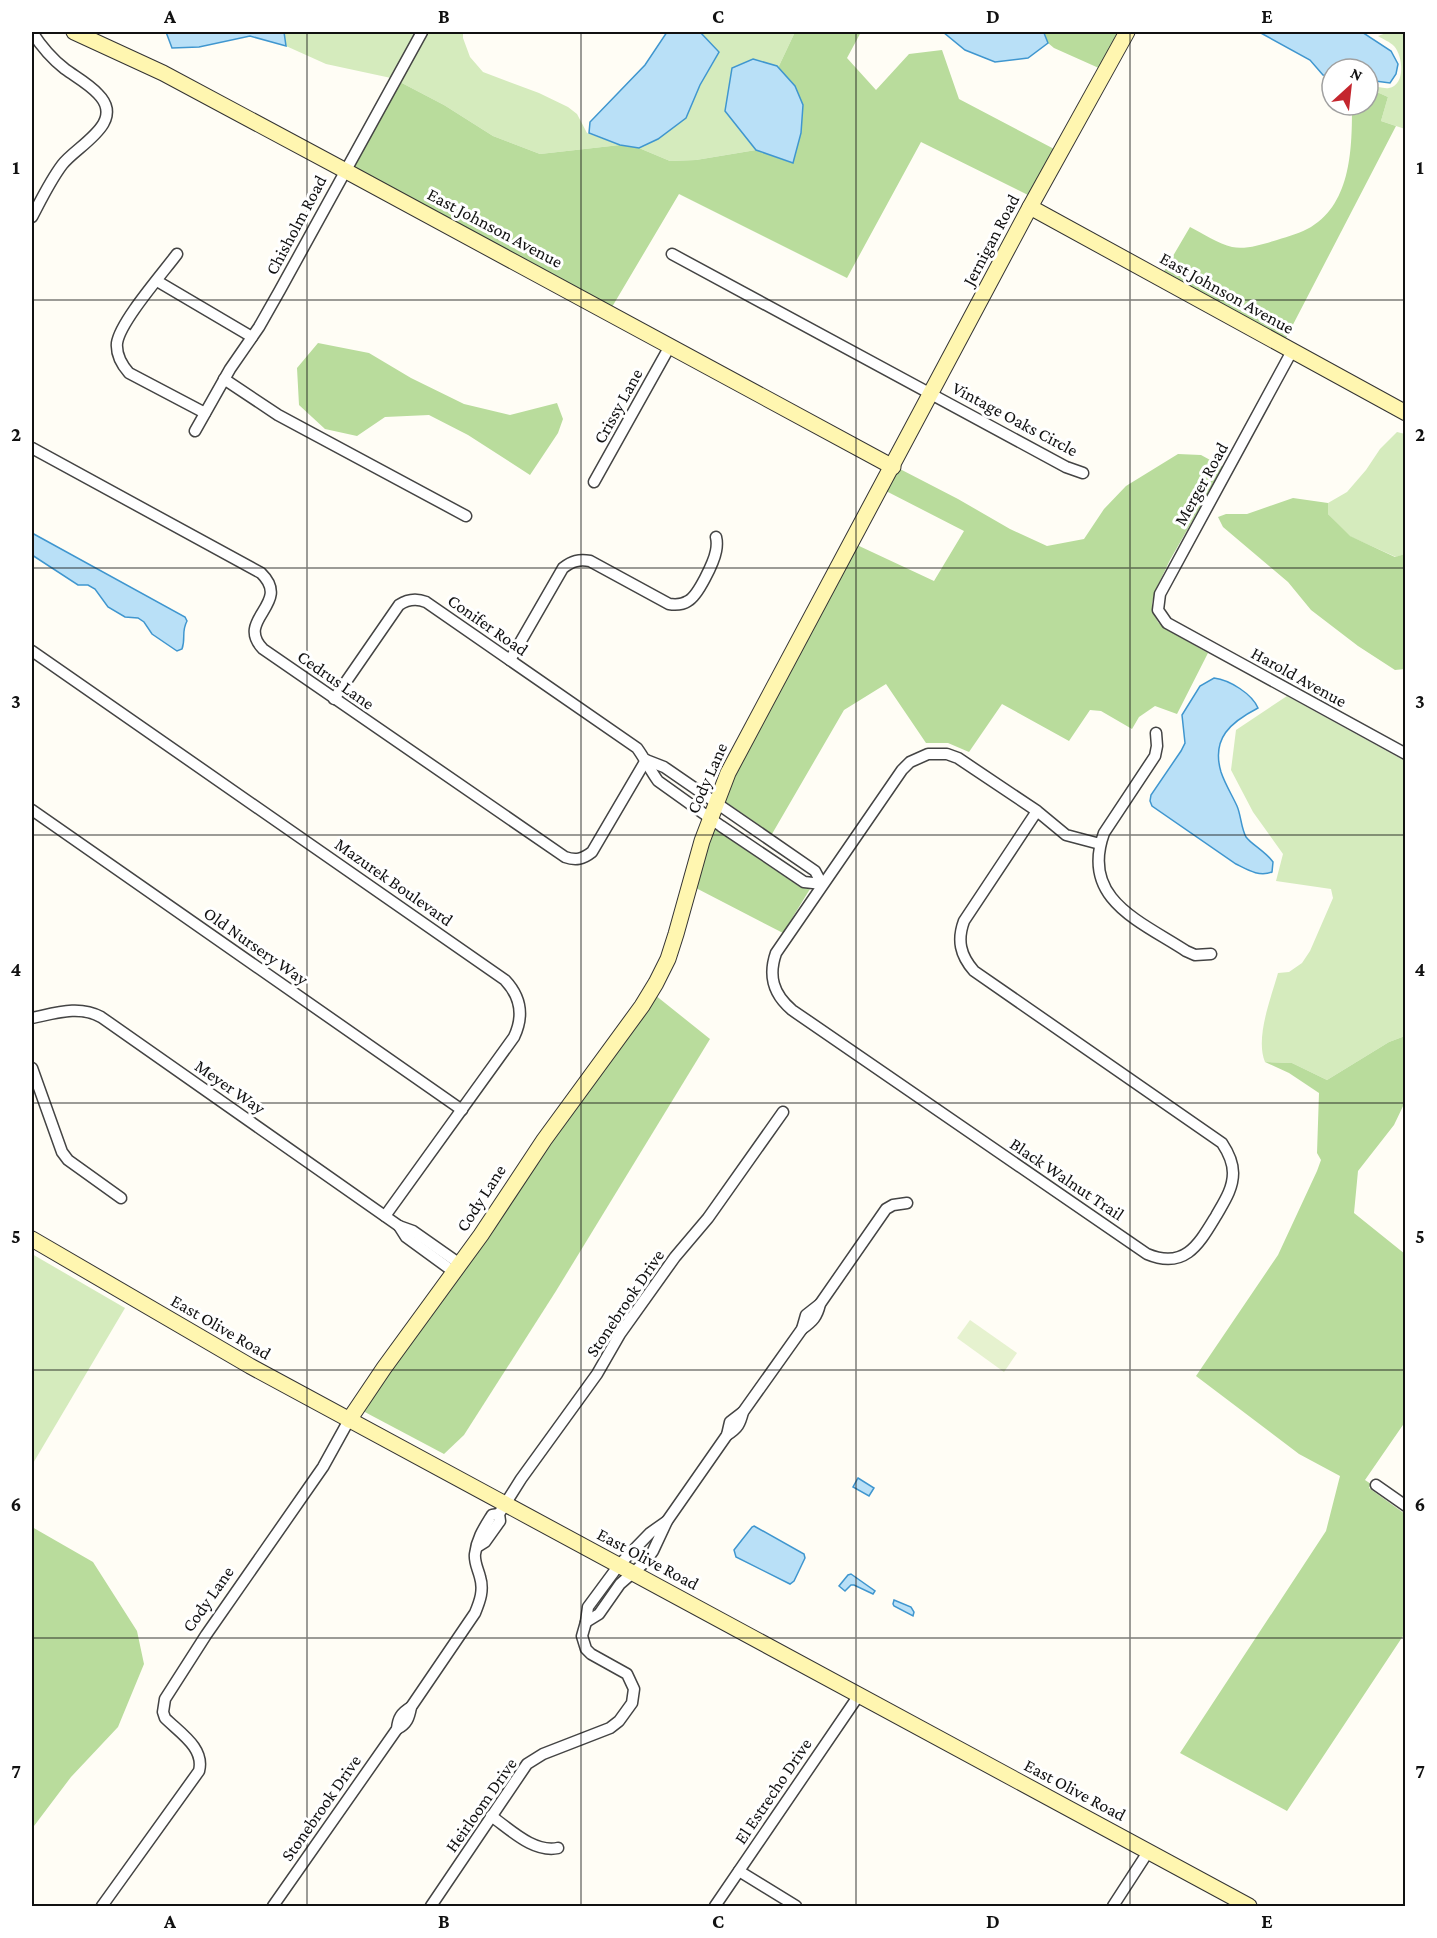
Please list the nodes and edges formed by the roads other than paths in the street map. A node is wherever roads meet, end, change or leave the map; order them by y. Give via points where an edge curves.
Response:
1 (32, 32) edge
2 (74, 32) edge
3 (422, 32) edge
4 (1127, 32) edge
5 (346, 171) junction
6 (1030, 207) junction
7 (32, 217) edge
8 (177, 254) dead end
9 (672, 254) dead end
10 (157, 281) junction
11 (252, 337) junction
12 (670, 346) junction
13 (1292, 351) junction
14 (224, 379) junction
15 (932, 393) junction
16 (205, 413) junction
17 (1406, 413) edge
18 (195, 432) dead end
19 (32, 448) edge
20 (893, 467) junction
21 (1083, 473) dead end
22 (594, 482) dead end
23 (466, 516) dead end
24 (716, 537) dead end
25 (1177, 629) joint
26 (32, 651) edge
27 (510, 660) junction
28 (334, 699) junction
29 (1156, 733) dead end
30 (1406, 754) edge
31 (646, 759) junction
32 (716, 803) junction
33 (32, 810) edge
34 (1036, 811) junction
35 (710, 817) junction
36 (1100, 844) junction
37 (822, 884) junction
38 (1211, 954) dead end
39 (32, 1018) edge
40 (32, 1068) edge
41 (462, 1110) junction
42 (783, 1112) dead end
43 (122, 1198) dead end
44 (906, 1203) dead end
45 (385, 1216) junction
46 (32, 1239) edge
47 (457, 1268) junction
48 (349, 1420) junction
49 (1376, 1485) dead end
50 (1406, 1506) edge
51 (502, 1510) junction
52 (667, 1521) junction
53 (626, 1569) junction
54 (586, 1622) junction
55 (859, 1695) junction
56 (491, 1816) junction
57 (558, 1848) dead end
58 (1148, 1852) junction
59 (739, 1870) junction
60 (102, 1906) edge
61 (273, 1906) edge
62 (431, 1906) edge
63 (715, 1906) edge
64 (796, 1906) edge
65 (1113, 1906) edge
66 (1249, 1906) edge

1 - 7 street via 55,60 99,95 106,119 103,127 61,166
2 - 5 street, East Johnson Avenue via 163,74
3 - 5 street, Chisholm Road
4 - 6 street, Jernigan Road
5 - 11 street, Chisholm Road
5 - 12 street, East Johnson Avenue
6 - 13 street, East Johnson Avenue
6 - 15 street, Jernigan Road
8 - 10 street
9 - 15 street, Vintage Oaks Circle
10 - 11 street
10 - 16 street via 119,333 119,357 129,373
11 - 14 street, Chisholm Road
12 - 20 street, East Johnson Avenue
12 - 22 street, Crissy Lane
13 - 17 street, East Johnson Avenue
13 - 25 street, Merger Road via 1160,594 1158,610
14 - 16 street, Chisholm Road
14 - 23 street via 278,415
15 - 20 street, Jernigan Road
15 - 21 street, Vintage Oaks Circle via 1065,467
16 - 18 street, Chisholm Road
19 - 28 street, Cedrus Lane via 261,573 272,590 254,628 257,644
20 - 32 street, Cody Lane via 736,757
24 - 27 street via 714,559 696,593 686,603 677,605 590,561 570,563 563,568
25 - 30 street, Harold Avenue
26 - 41 street, Mazurek Boulevard via 505,980 518,998 518,1029
27 - 28 street, Conifer Road via 426,602 412,600 399,605
27 - 31 street, Conifer Road via 637,748
28 - 31 street, Cedrus Lane via 572,860 592,852
29 - 36 street via 1155,756 1107,827
31 - 32 street, Conifer Road
31 - 35 street, Conifer Road via 658,781
32 - 35 street, Cody Lane
32 - 37 street, Conifer Road via 815,871
33 - 41 street, Old Nursery Way
34 - 36 street, Black Walnut Trail via 1066,835
34 - 37 street, Black Walnut Trail via 958,758 936,753 918,757 902,770
34 - 37 street, Black Walnut Trail via 964,921 962,954 974,971 1221,1143 1233,1172 1229,1193 1200,1242 1184,1255 1164,1259 1147,1254 783,1002 773,984 772,963
35 - 37 street, Conifer Road via 804,882
35 - 47 street, Cody Lane via 668,959 656,983
36 - 38 street via 1102,884 1119,907 1186,951 1194,955
39 - 45 street, Meyer Way via 74,1010 101,1017
40 - 43 street via 62,1152
41 - 45 street, Mazurek Boulevard
42 - 51 street, Stonebrook Drive via 627,1324
44 - 52 street, Heirloom Drive via 886,1209 820,1304 818,1315 801,1329 743,1412 738,1428 727,1435
45 - 47 street, Meyer Way via 413,1231
46 - 48 street, East Olive Road
47 - 48 street, Cody Lane
48 - 51 street, East Olive Road
48 - 60 street, Cody Lane via 323,1467 165,1699 165,1718 197,1750 199,1771
49 - 50 street
51 - 53 street, East Olive Road
51 - 61 street, Stonebrook Drive via 500,1521 474,1554 481,1580 475,1614 411,1707 405,1725 397,1729
52 - 53 street, Heirloom Drive via 650,1533
52 - 53 street, Heirloom Drive via 645,1563
53 - 54 street, Heirloom Drive via 598,1614
53 - 54 street, Heirloom Drive via 588,1607
53 - 55 street, East Olive Road
54 - 56 street, Heirloom Drive via 582,1636 586,1649 627,1674 634,1689 632,1703 610,1728 527,1764
55 - 58 street, East Olive Road
55 - 59 street, El Estrecho Drive
56 - 57 street via 535,1846
56 - 62 street, Heirloom Drive
58 - 65 street
58 - 66 street, East Olive Road
59 - 63 street, El Estrecho Drive
59 - 64 street

